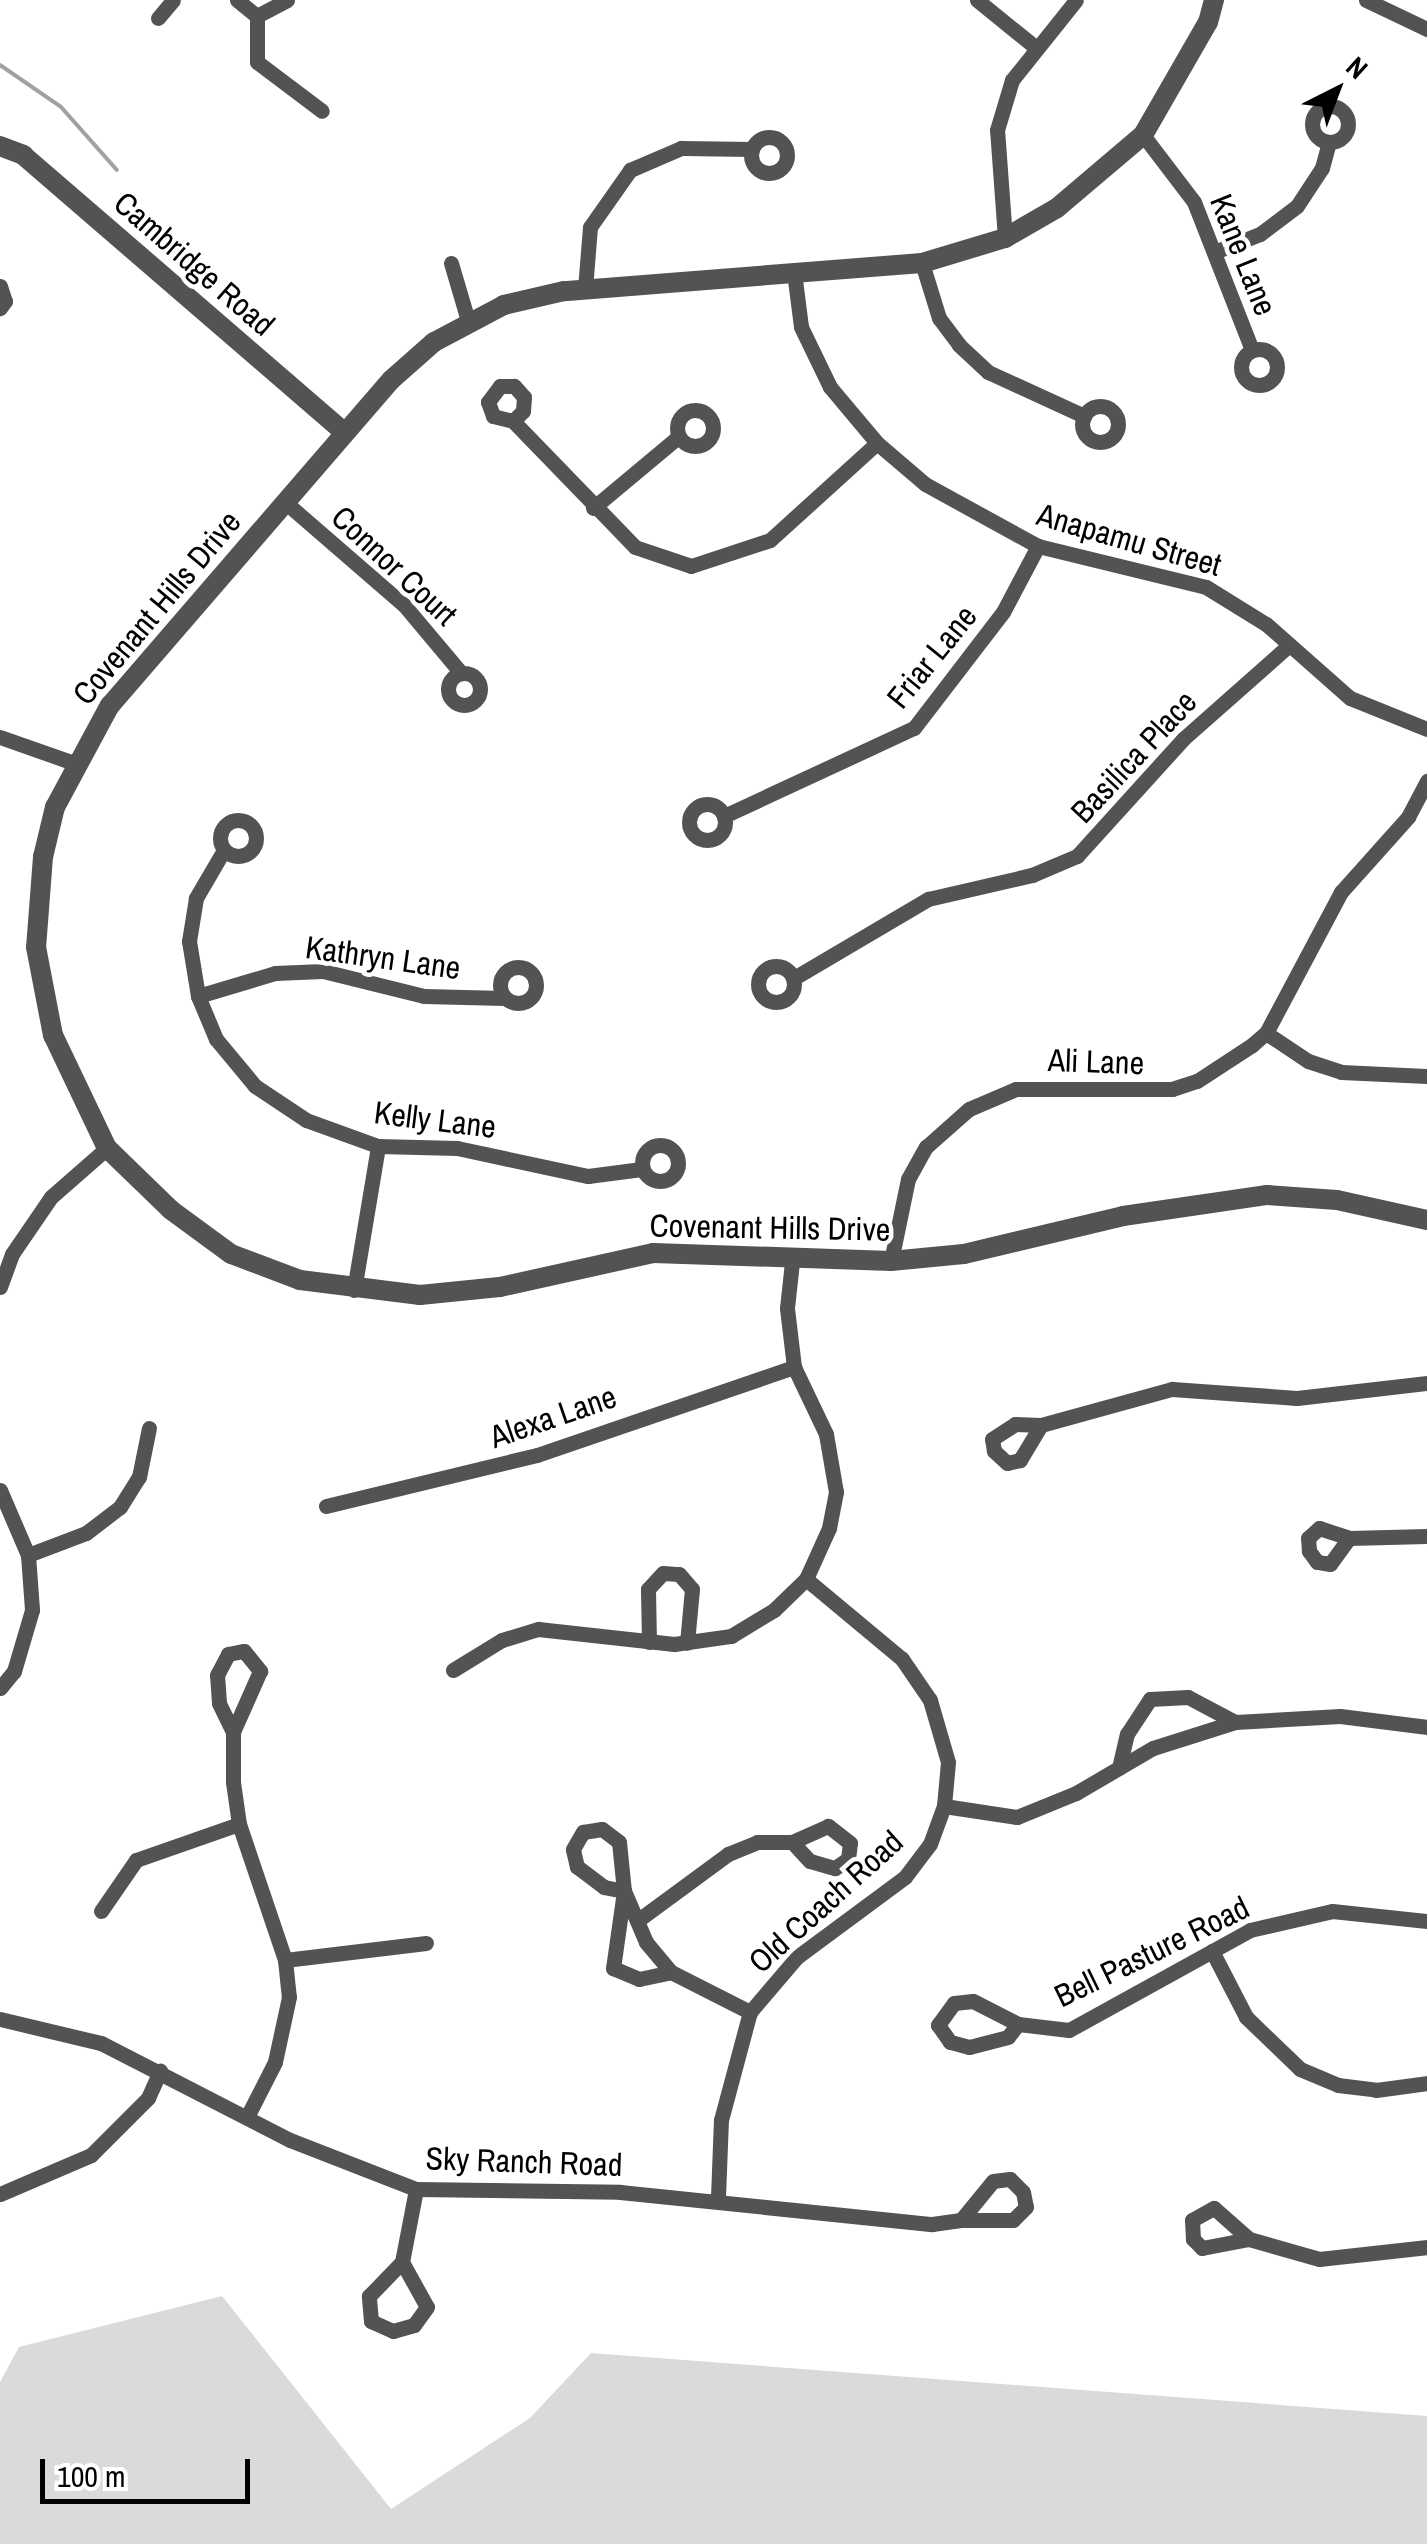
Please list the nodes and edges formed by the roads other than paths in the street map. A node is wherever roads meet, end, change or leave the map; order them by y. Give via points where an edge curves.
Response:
1 (173, 0) edge
2 (236, 0) edge
3 (287, 0) edge
4 (977, 0) edge
5 (1076, 0) edge
6 (1214, 0) edge
7 (1366, 0) edge
8 (258, 16) junction
9 (158, 18) dead end
10 (1427, 29) edge
11 (1035, 47) junction
12 (322, 111) dead end
13 (1143, 136) junction
14 (1329, 142) dead end
15 (0, 146) edge
16 (752, 149) dead end
17 (1005, 238) junction
18 (1217, 252) junction
19 (922, 263) junction
20 (451, 264) dead end
21 (794, 272) junction
22 (0, 286) edge
23 (585, 289) junction
24 (0, 308) edge
25 (468, 324) junction
26 (1252, 350) dead end
27 (1084, 416) dead end
28 (513, 421) dead end
29 (346, 433) junction
30 (679, 436) dead end
31 (877, 443) junction
32 (285, 502) junction
33 (593, 508) junction
34 (1038, 546) junction
35 (1286, 648) junction
36 (461, 674) dead end
37 (1427, 729) edge
38 (0, 737) edge
39 (74, 762) junction
40 (1427, 781) edge
41 (724, 816) dead end
42 (224, 850) dead end
43 (794, 978) dead end
44 (198, 996) junction
45 (504, 998) dead end
46 (1266, 1032) junction
47 (1427, 1076) edge
48 (378, 1146) junction
49 (107, 1148) junction
50 (642, 1169) dead end
51 (1427, 1220) edge
52 (6, 1251) edge
53 (890, 1261) junction
54 (792, 1262) junction
55 (0, 1287) edge
56 (354, 1290) junction
57 (794, 1367) junction
58 (1427, 1383) edge
59 (1041, 1425) dead end
60 (149, 1428) dead end
61 (0, 1490) edge
62 (326, 1506) dead end
63 (1427, 1536) edge
64 (1349, 1538) dead end
65 (28, 1555) junction
66 (806, 1579) junction
67 (649, 1642) junction
68 (687, 1642) junction
69 (453, 1670) dead end
70 (0, 1688) edge
71 (1235, 1722) junction
72 (1427, 1726) edge
73 (233, 1732) junction
74 (1119, 1768) junction
75 (944, 1806) junction
76 (239, 1824) junction
77 (792, 1842) dead end
78 (101, 1911) dead end
79 (641, 1918) junction
80 (1427, 1921) edge
81 (426, 1943) dead end
82 (1212, 1951) junction
83 (285, 1960) junction
84 (671, 1972) junction
85 (750, 2012) junction
86 (0, 2019) edge
87 (1018, 2024) junction
88 (160, 2071) junction
89 (1427, 2083) edge
90 (247, 2116) junction
91 (416, 2188) junction
92 (0, 2194) edge
93 (718, 2198) junction
94 (961, 2220) dead end
95 (1249, 2239) dead end
96 (1427, 2248) edge
97 (402, 2262) junction

1 - 9 street
2 - 8 street
3 - 8 street
4 - 11 street
5 - 11 street
6 - 13 street, Covenant Hills Drive
7 - 10 street
8 - 12 street via 257,62
11 - 17 street via 1012,80 997,130
13 - 17 street, Covenant Hills Drive via 1057,208
13 - 18 street, Kane Lane via 1194,202
14 - 18 street via 1322,168 1297,206 1260,234
15 - 29 street, Cambridge Road via 22,156
16 - 23 street via 681,148 630,170 590,227
17 - 19 street, Covenant Hills Drive
18 - 26 street, Kane Lane
19 - 21 street, Covenant Hills Drive
19 - 27 street via 934,306 958,345 988,372
20 - 25 street
21 - 23 street, Covenant Hills Drive
21 - 31 street, Anapamu Street via 801,327 830,388
22 - 24 street
23 - 25 street, Covenant Hills Drive via 504,305
25 - 29 street, Covenant Hills Drive via 434,342 391,380
28 - 33 street
29 - 32 street, Covenant Hills Drive
30 - 33 street
31 - 33 street via 770,540 733,558 691,566 634,547
31 - 34 street, Anapamu Street via 925,484
32 - 36 street, Connor Court via 404,605
32 - 39 street, Covenant Hills Drive via 110,705
34 - 35 street, Anapamu Street via 1206,587 1257,617
34 - 41 street, Friar Lane via 984,640 914,728
35 - 37 street, Anapamu Street via 1365,706
35 - 43 street, Basilica Place via 1199,723 1077,856 1032,875 928,899
38 - 39 street
39 - 49 street, Covenant Hills Drive via 43,857 36,948 53,1034
40 - 46 street, Ali Lane via 1408,817 1341,892
42 - 44 street, Kelly Lane via 196,898 189,941
44 - 45 street, Kathryn Lane via 275,974 323,971 424,996
44 - 48 street, Kelly Lane via 216,1039 255,1086 306,1120
46 - 47 street via 1308,1061 1340,1072
46 - 53 street, Ali Lane via 1220,1068 1172,1089 1016,1090 969,1108 926,1147 908,1179
48 - 50 street, Kelly Lane via 457,1148 588,1176
48 - 56 street
49 - 52 street via 51,1197
49 - 56 street, Covenant Hills Drive via 171,1210 231,1254 300,1280
51 - 53 street, Covenant Hills Drive via 1337,1200 1266,1195 1123,1216 964,1254
52 - 55 street
53 - 54 street, Covenant Hills Drive
54 - 56 street, Covenant Hills Drive via 706,1251 653,1253 500,1286 420,1295
54 - 57 street via 787,1308
57 - 62 street, Alexa Lane via 537,1454
57 - 66 street via 826,1434 836,1492 829,1528
58 - 59 street via 1297,1398 1172,1389
60 - 65 street via 139,1477 120,1508 86,1533
61 - 65 street
63 - 64 street
65 - 70 street via 32,1610 14,1671
66 - 68 street via 744,1630
66 - 75 street, Old Coach Road via 902,1660 930,1700 948,1762
67 - 68 street
67 - 68 street via 648,1589 662,1573 679,1574 692,1589
67 - 69 street via 538,1629 502,1640
71 - 72 street via 1340,1716
71 - 74 street via 1153,1748
71 - 74 street via 1188,1697 1150,1699 1127,1734
73 - 73 street via 220,1703 218,1666 228,1654 244,1651 258,1662 260,1678
73 - 76 street
74 - 75 street via 1016,1816
75 - 85 street, Old Coach Road via 930,1844 905,1877 797,1957
76 - 78 street via 136,1860
76 - 83 street
77 - 79 street via 756,1842 728,1854
79 - 84 street via 646,1942
79 - 84 street via 624,1891 614,1968 639,1979
80 - 82 street, Bell Pasture Road via 1332,1911 1250,1930
81 - 83 street
82 - 87 street, Bell Pasture Road via 1069,2030
82 - 89 street via 1246,2016 1300,2068 1376,2090
83 - 90 street via 282,2036
84 - 85 street
85 - 93 street, Old Coach Road via 721,2120
86 - 88 street, Sky Ranch Road via 101,2043
87 - 87 street, Bell Pasture Road via 974,2001 954,2002 938,2025 950,2042 969,2047 1008,2037
88 - 90 street, Sky Ranch Road
88 - 92 street via 148,2098 91,2155
90 - 91 street, Sky Ranch Road via 352,2169
91 - 93 street, Sky Ranch Road
91 - 97 street
93 - 94 street, Sky Ranch Road via 932,2224
95 - 96 street via 1318,2260
97 - 97 street via 427,2307 414,2325 393,2332 371,2321 368,2296

